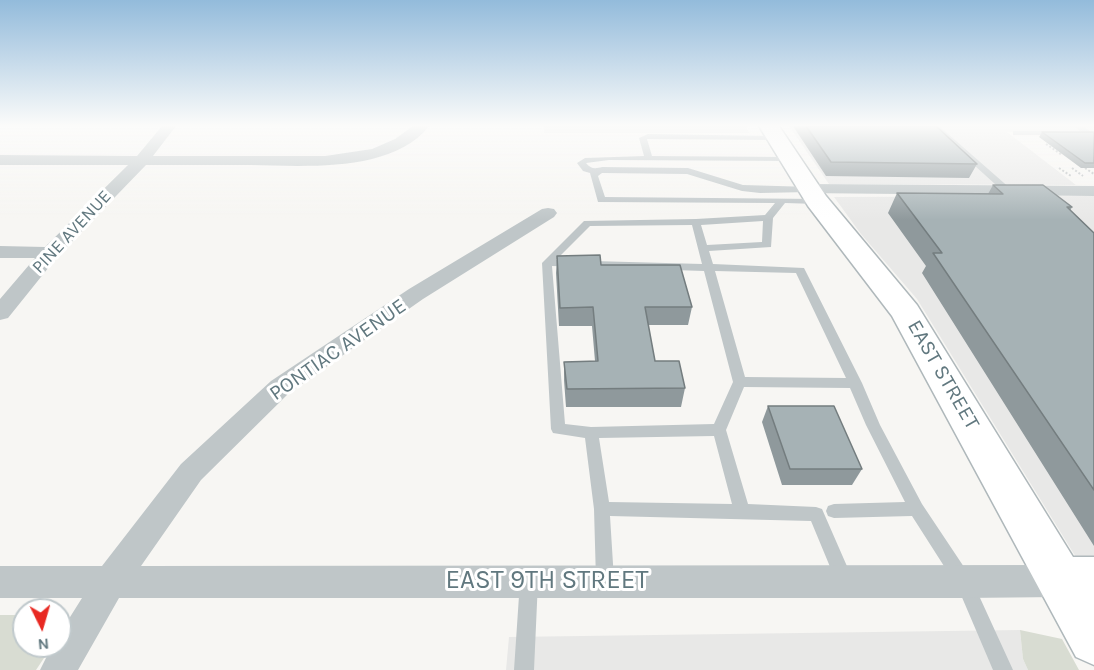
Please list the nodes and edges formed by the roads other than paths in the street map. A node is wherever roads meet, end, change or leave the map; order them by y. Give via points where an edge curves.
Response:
1 (144, 157) edge
2 (358, 157) edge
3 (970, 157) edge
4 (650, 158) joint
5 (790, 159) joint
6 (0, 160) edge
7 (141, 161) junction
8 (595, 172) junction
9 (1094, 191) edge
10 (1009, 192) junction
11 (1041, 192) junction
12 (803, 197) junction
13 (1055, 205) edge
14 (548, 213) dead end
15 (768, 218) junction
16 (696, 222) junction
17 (703, 248) junction
18 (0, 252) edge
19 (50, 253) junction
20 (547, 263) junction
21 (708, 266) junction
22 (0, 313) edge
23 (740, 382) junction
24 (855, 382) junction
25 (719, 430) junction
26 (591, 433) junction
27 (602, 509) junction
28 (916, 509) junction
29 (741, 510) junction
30 (834, 511) dead end
31 (111, 581) junction
32 (529, 581) junction
33 (605, 581) junction
34 (1077, 581) edge
35 (0, 582) edge
36 (845, 582) junction
37 (964, 582) junction
38 (1094, 639) edge
39 (58, 670) edge
40 (524, 670) edge
41 (1003, 670) edge

1 - 7 street, PINE AVENUE
2 - 7 street via 325,161
3 - 10 lane
4 - 5 lane
4 - 8 lane via 581,163
5 - 12 main road, EAST STREET
6 - 7 street
7 - 19 street, PINE AVENUE
8 - 12 lane via 688,171 742,188
8 - 12 lane via 601,200
9 - 11 street
10 - 11 street
10 - 12 street
11 - 13 lane
12 - 15 lane
12 - 34 main road, EAST STREET via 906,312
14 - 31 street, PONTIAC AVENUE via 416,294 280,387 191,472
15 - 16 lane
15 - 17 lane via 767,245
16 - 17 lane
16 - 20 lane via 587,223
17 - 21 lane
18 - 19 street
19 - 22 street, PINE AVENUE
20 - 21 lane
20 - 26 lane via 558,429
21 - 23 lane
21 - 24 lane via 800,270
23 - 24 lane
23 - 25 lane
24 - 28 lane
25 - 26 lane
25 - 29 lane
26 - 27 lane
27 - 29 lane
27 - 33 lane
28 - 30 lane
28 - 37 lane
29 - 36 lane via 816,514
31 - 32 street, EAST 9TH STREET
31 - 35 street, EAST 9TH STREET
31 - 39 street, PONTIAC AVENUE
32 - 33 street, EAST 9TH STREET
32 - 40 lane
33 - 36 street, EAST 9TH STREET
34 - 37 street, EAST 9TH STREET
34 - 38 main road, EAST STREET
36 - 37 street, EAST 9TH STREET
37 - 41 lane

